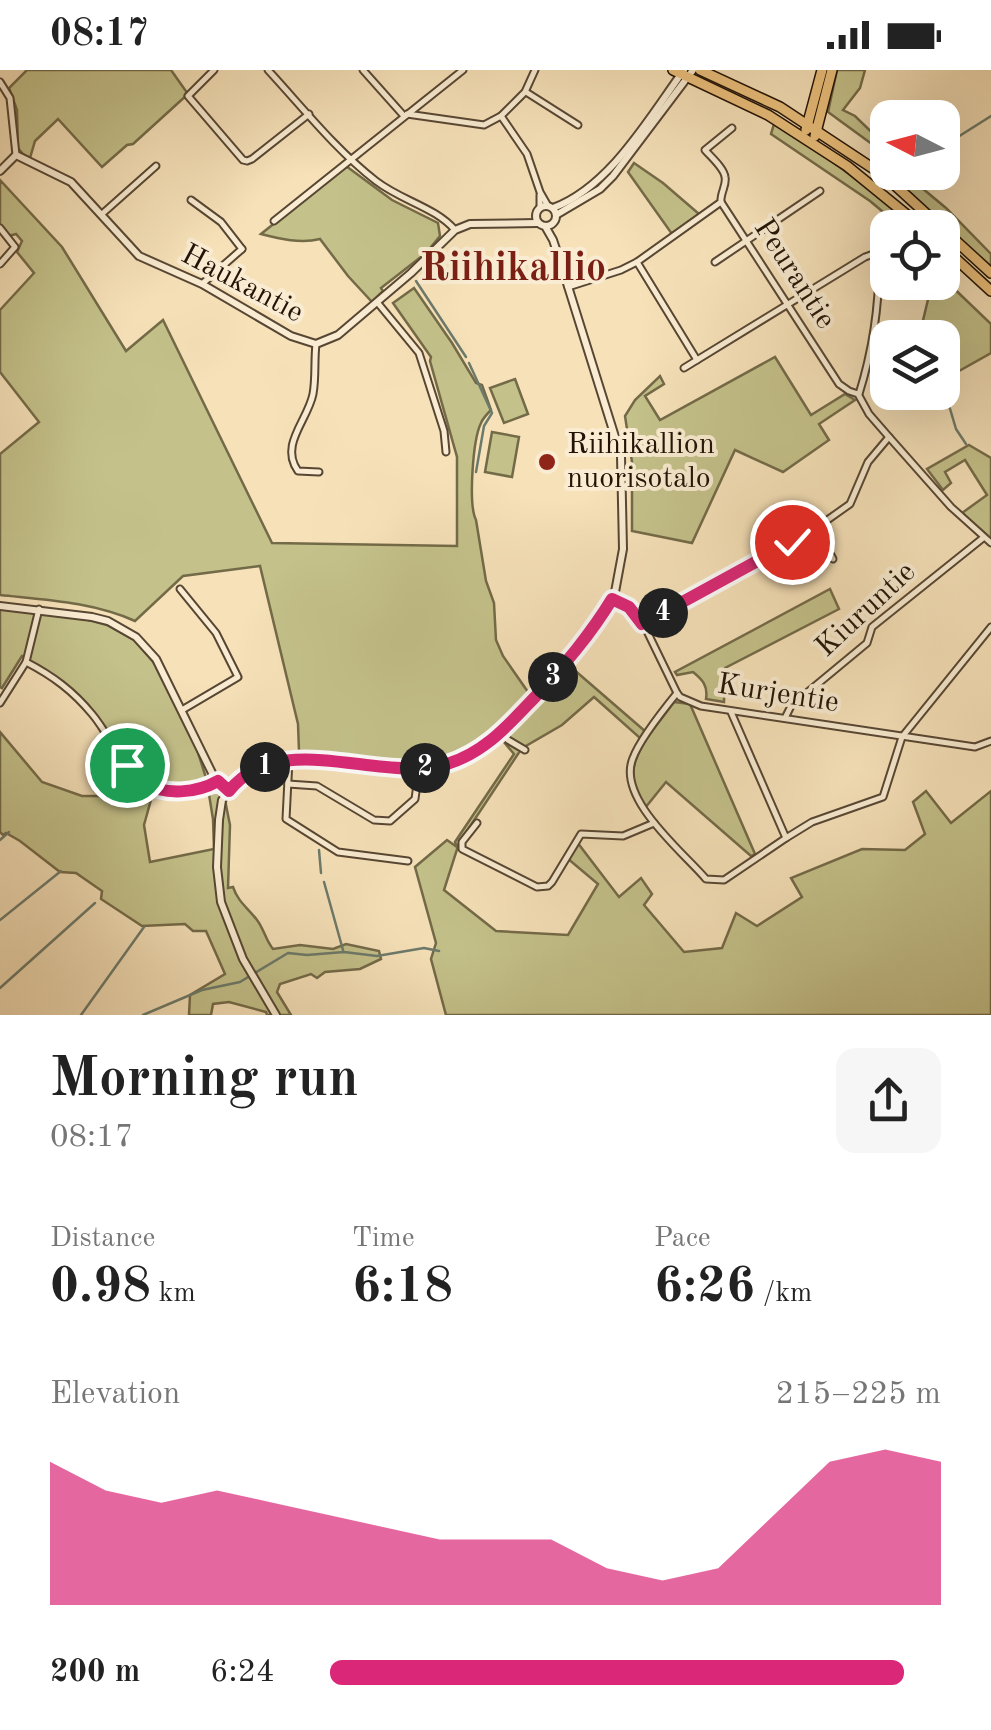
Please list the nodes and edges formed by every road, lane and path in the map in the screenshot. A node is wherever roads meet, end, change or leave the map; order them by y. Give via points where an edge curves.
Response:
1 (214, 70) edge
2 (268, 70) edge
3 (363, 70) edge
4 (463, 70) edge
5 (535, 70) edge
6 (700, 70) edge
7 (822, 70) edge
8 (832, 70) edge
9 (684, 72) edge
10 (0, 82) edge
11 (525, 92) junction
12 (309, 114) junction
13 (406, 115) junction
14 (501, 116) junction
15 (578, 125) dead end
16 (813, 127) junction
17 (732, 128) dead end
18 (807, 140) junction
19 (16, 155) junction
20 (350, 159) junction
21 (156, 166) dead end
22 (0, 171) edge
23 (820, 191) dead end
24 (191, 200) dead end
25 (721, 202) junction
26 (546, 210) junction
27 (901, 210) edge
28 (102, 214) junction
29 (274, 222) dead end
30 (520, 222) junction
31 (545, 224) junction
32 (0, 228) edge
33 (455, 230) junction
34 (747, 242) junction
35 (636, 262) junction
36 (715, 262) dead end
37 (960, 263) edge
38 (0, 264) edge
39 (991, 273) edge
40 (202, 284) junction
41 (568, 287) junction
42 (991, 291) edge
43 (377, 302) junction
44 (788, 304) junction
45 (316, 344) junction
46 (697, 360) junction
47 (684, 368) dead end
48 (858, 394) junction
49 (889, 438) junction
50 (446, 452) dead end
51 (319, 472) dead end
52 (816, 528) junction
53 (983, 538) junction
54 (991, 543) edge
55 (833, 560) dead end
56 (180, 590) dead end
57 (612, 599) junction
58 (0, 606) edge
59 (40, 609) junction
60 (642, 624) junction
61 (991, 627) edge
62 (26, 662) junction
63 (677, 694) junction
64 (0, 702) edge
65 (182, 710) junction
66 (730, 711) junction
67 (785, 718) junction
68 (502, 732) junction
69 (902, 736) junction
70 (991, 741) edge
71 (525, 750) dead end
72 (289, 760) junction
73 (419, 769) junction
74 (218, 781) junction
75 (288, 784) junction
76 (229, 791) junction
77 (654, 822) junction
78 (478, 823) dead end
79 (786, 838) junction
80 (408, 862) dead end
81 (276, 1015) edge

1 - 12 street via 188,96 242,160
2 - 12 street
3 - 13 street
4 - 13 street
5 - 11 street
6 - 16 main road
7 - 16 main road
8 - 16 main road
9 - 18 main road
9 - 26 street via 602,178
10 - 19 street via 10,98
11 - 14 street
11 - 15 street
12 - 20 street
13 - 14 street via 484,125
13 - 20 street
14 - 26 street via 527,154
16 - 18 main road
16 - 39 main road via 886,177
17 - 25 street via 705,150 724,174
18 - 27 main road
19 - 22 street
19 - 28 street, Haukantie via 71,182
20 - 29 street
20 - 33 street
21 - 28 street
23 - 34 street
24 - 40 street via 243,248
25 - 34 street, Peurantie
25 - 35 street
26 - 30 street
26 - 31 street
26 - 31 street
28 - 40 street, Haukantie via 138,256
30 - 31 street
30 - 33 street
31 - 41 street
32 - 38 street via 15,247
33 - 43 street, Haukantie
34 - 36 street
34 - 44 street, Peurantie
35 - 41 street
35 - 46 street
37 - 42 main road
40 - 45 street, Haukantie
41 - 57 street via 623,465 622,561
43 - 45 street, Haukantie
43 - 50 street via 419,353
44 - 46 street
44 - 48 street, Peurantie via 838,384
44 - 48 street via 879,252 877,320
45 - 51 street via 312,396 290,448 298,471
46 - 47 street
48 - 49 street, Peurantie
49 - 52 street via 868,462 850,504
49 - 53 street, Peurantie
52 - 55 street
52 - 60 street
53 - 54 street, Peurantie
53 - 67 street, Kiuruntie via 872,627 867,644
56 - 65 street via 216,633 238,677
57 - 60 street, Kurjentie
57 - 68 street via 578,650
58 - 59 street
59 - 62 street
59 - 65 street via 108,621 136,636
60 - 63 street, Kurjentie
61 - 69 street
62 - 64 street
62 - 74 street via 70,690 146,784 188,792
63 - 66 street, Kurjentie
63 - 77 street via 632,758 629,776
65 - 74 street
66 - 67 street, Kurjentie
66 - 79 street
67 - 69 street, Kurjentie
68 - 71 street
68 - 73 street via 465,757
69 - 70 street, Kurjentie via 976,747
69 - 79 street via 883,797
72 - 73 street
72 - 75 street
72 - 76 street via 245,775
73 - 75 street via 415,799 390,821 374,820 317,786
74 - 76 street
75 - 80 street via 286,819 338,852
76 - 81 street via 220,808 218,884 243,959
77 - 78 street via 623,836 582,834 543,887 462,849
77 - 79 street via 706,878 724,880

